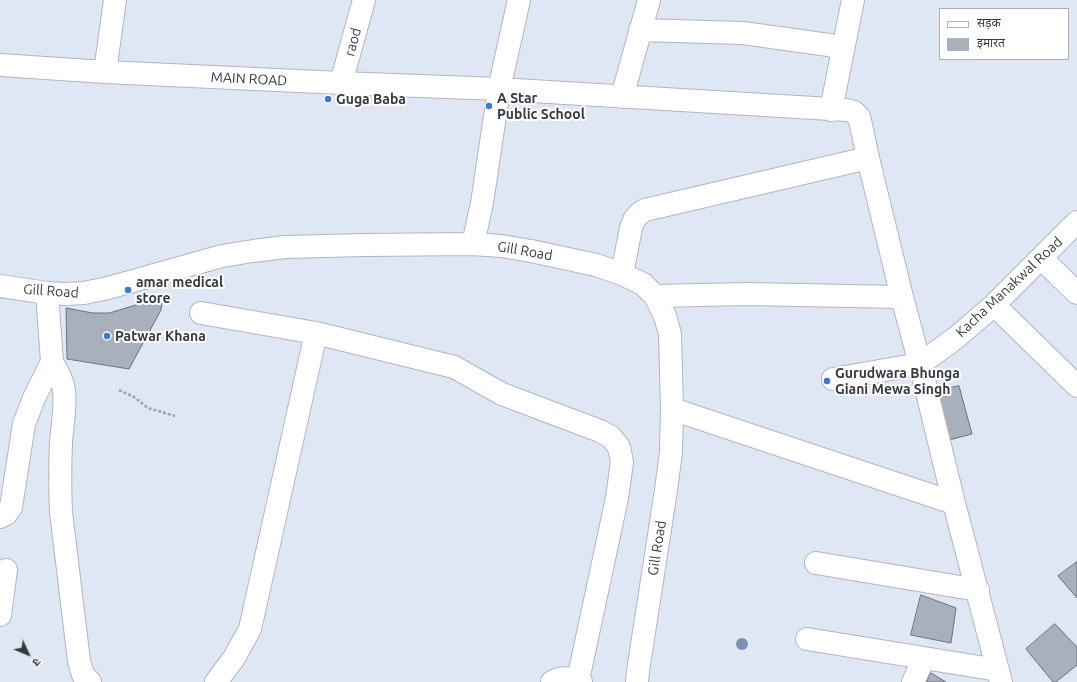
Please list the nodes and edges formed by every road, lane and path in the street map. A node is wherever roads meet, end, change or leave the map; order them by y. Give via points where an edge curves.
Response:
1 (115, 0) edge
2 (364, 0) edge
3 (519, 0) edge
4 (648, 0) edge
5 (853, 0) edge
6 (640, 30) junction
7 (843, 47) junction
8 (0, 65) edge
9 (105, 72) junction
10 (341, 83) junction
11 (499, 89) junction
12 (622, 97) junction
13 (831, 110) junction
14 (868, 158) junction
15 (1077, 222) edge
16 (473, 244) junction
17 (1041, 258) junction
18 (622, 274) junction
19 (0, 286) edge
20 (47, 293) junction
21 (1077, 293) edge
22 (655, 296) junction
23 (902, 297) junction
24 (994, 305) junction
25 (201, 313) dead end
26 (316, 333) junction
27 (52, 362) junction
28 (920, 364) junction
29 (833, 380) dead end
30 (1077, 386) edge
31 (119, 390) dead end
32 (672, 409) junction
33 (175, 416) dead end
34 (954, 503) junction
35 (0, 517) edge
36 (816, 564) dead end
37 (6, 570) dead end
38 (978, 590) junction
39 (0, 615) edge
40 (807, 639) dead end
41 (924, 658) junction
42 (1000, 676) edge
43 (580, 681) edge
44 (90, 682) edge
45 (216, 682) edge
46 (552, 682) edge
47 (637, 682) edge
48 (913, 682) edge

1 - 9 street
2 - 10 street, raod
3 - 11 street
4 - 6 street
5 - 7 street
6 - 7 street via 743,33
6 - 12 street
7 - 13 street
8 - 9 street, MAIN ROAD
9 - 10 street, MAIN ROAD
10 - 11 street, MAIN ROAD
11 - 12 street, MAIN ROAD
11 - 16 street via 482,203
12 - 13 street, MAIN ROAD
13 - 14 street, MAIN ROAD via 847,110 854,112 858,117
14 - 18 street via 645,210 634,220 631,228
14 - 23 street, MAIN ROAD
15 - 17 street, Kacha Manakwal Road
16 - 18 street, Gill Road via 531,251 596,265
16 - 20 street, Gill Road via 285,247 222,256 84,293
17 - 21 street
17 - 24 street, Kacha Manakwal Road
18 - 22 street, Gill Road via 643,284
19 - 20 street, Gill Road
20 - 27 street
22 - 23 street via 747,294
22 - 32 street, Gill Road via 670,334
23 - 28 street, MAIN ROAD
24 - 28 street, Kacha Manakwal Road
24 - 30 street
25 - 26 street
26 - 43 street via 454,367 502,394 600,431 611,437 619,447 622,462 617,498
26 - 45 street via 250,629 234,658
27 - 35 street via 24,424 11,507
27 - 44 street via 64,389 61,512 79,661 83,675
28 - 29 street
28 - 34 street, MAIN ROAD
31 - 33 path via 148,408
32 - 34 street
32 - 47 street, Gill Road via 670,460
34 - 38 street, MAIN ROAD
36 - 38 street
37 - 39 street
38 - 42 street, MAIN ROAD
40 - 41 street
41 - 42 street
41 - 48 street
43 - 46 street via 567,678

